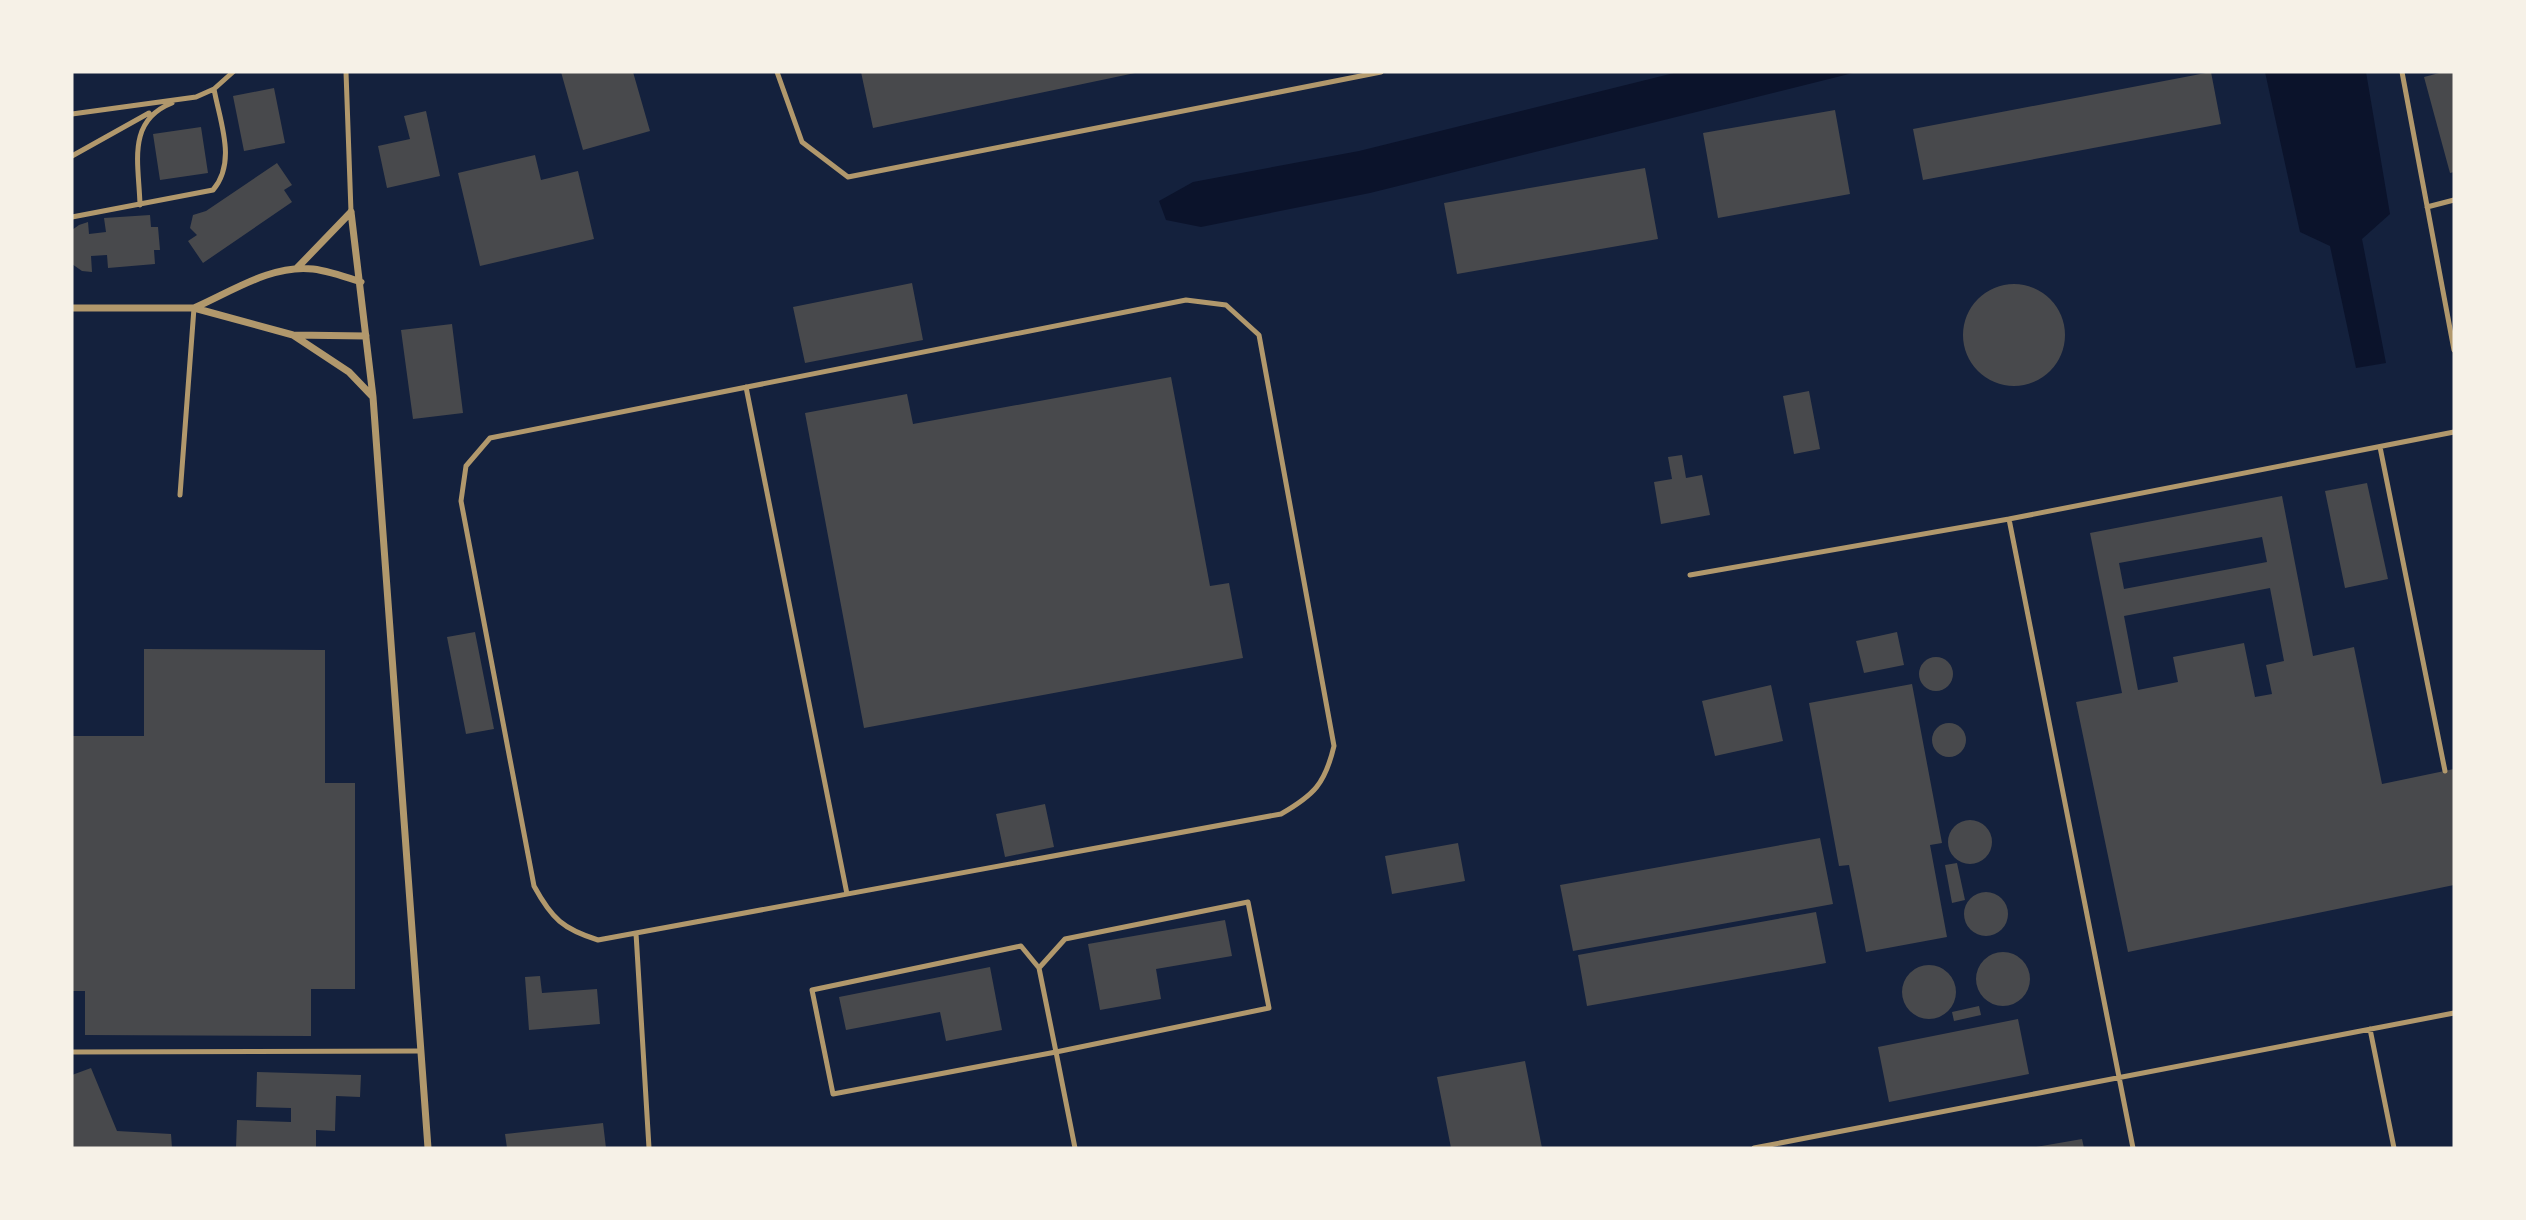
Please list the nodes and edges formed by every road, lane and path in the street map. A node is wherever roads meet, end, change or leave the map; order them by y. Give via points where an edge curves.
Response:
1 (233, 72) edge
2 (346, 72) edge
3 (777, 72) edge
4 (1381, 72) edge
5 (2402, 72) edge
6 (214, 89) junction
7 (181, 99) junction
8 (154, 110) junction
9 (72, 114) edge
10 (72, 156) edge
11 (2454, 200) edge
12 (140, 205) junction
13 (2427, 207) junction
14 (351, 212) junction
15 (72, 217) edge
16 (297, 268) junction
17 (361, 282) junction
18 (72, 308) edge
19 (194, 308) junction
20 (293, 335) junction
21 (366, 337) junction
22 (2454, 349) edge
23 (746, 387) junction
24 (373, 397) junction
25 (2454, 432) edge
26 (2380, 447) junction
27 (180, 495) dead end
28 (2009, 519) junction
29 (1690, 575) dead end
30 (2445, 771) dead end
31 (846, 894) junction
32 (636, 933) junction
33 (1039, 968) junction
34 (2454, 1013) edge
35 (2370, 1029) junction
36 (420, 1051) junction
37 (72, 1052) edge
38 (1056, 1052) junction
39 (2119, 1078) junction
40 (428, 1148) edge
41 (649, 1148) edge
42 (1075, 1148) edge
43 (1754, 1148) edge
44 (2133, 1148) edge
45 (2394, 1148) edge

1 - 6 lane
2 - 14 lane
3 - 4 lane via 802,142 848,177
5 - 13 lane
6 - 7 lane
6 - 12 lane via 227,163 223,178 213,190 198,195
7 - 8 lane
7 - 9 lane
8 - 10 lane
8 - 12 lane via 144,120 138,139
11 - 13 lane
12 - 15 lane
13 - 22 lane
14 - 16 street
14 - 17 street
16 - 17 street
16 - 19 street via 276,272
17 - 21 street
18 - 19 street
19 - 20 street
19 - 27 lane
20 - 21 street
20 - 24 street via 349,372
21 - 24 street
23 - 31 lane
23 - 31 lane via 1186,300 1226,305 1259,335 1334,746 1328,774 1304,801 1281,814
23 - 32 lane via 490,438 466,466 461,501 534,886 548,911 570,931 598,940
24 - 36 street
25 - 26 lane
26 - 28 lane
26 - 30 lane
28 - 29 lane
28 - 39 lane
31 - 32 lane
32 - 41 lane
33 - 38 lane
33 - 38 lane via 1065,939 1248,902 1269,1008
33 - 38 lane via 1021,946 812,990 833,1094
34 - 35 lane
35 - 39 lane
35 - 45 lane
36 - 37 lane
36 - 40 street
38 - 42 lane
39 - 43 lane
39 - 44 lane

